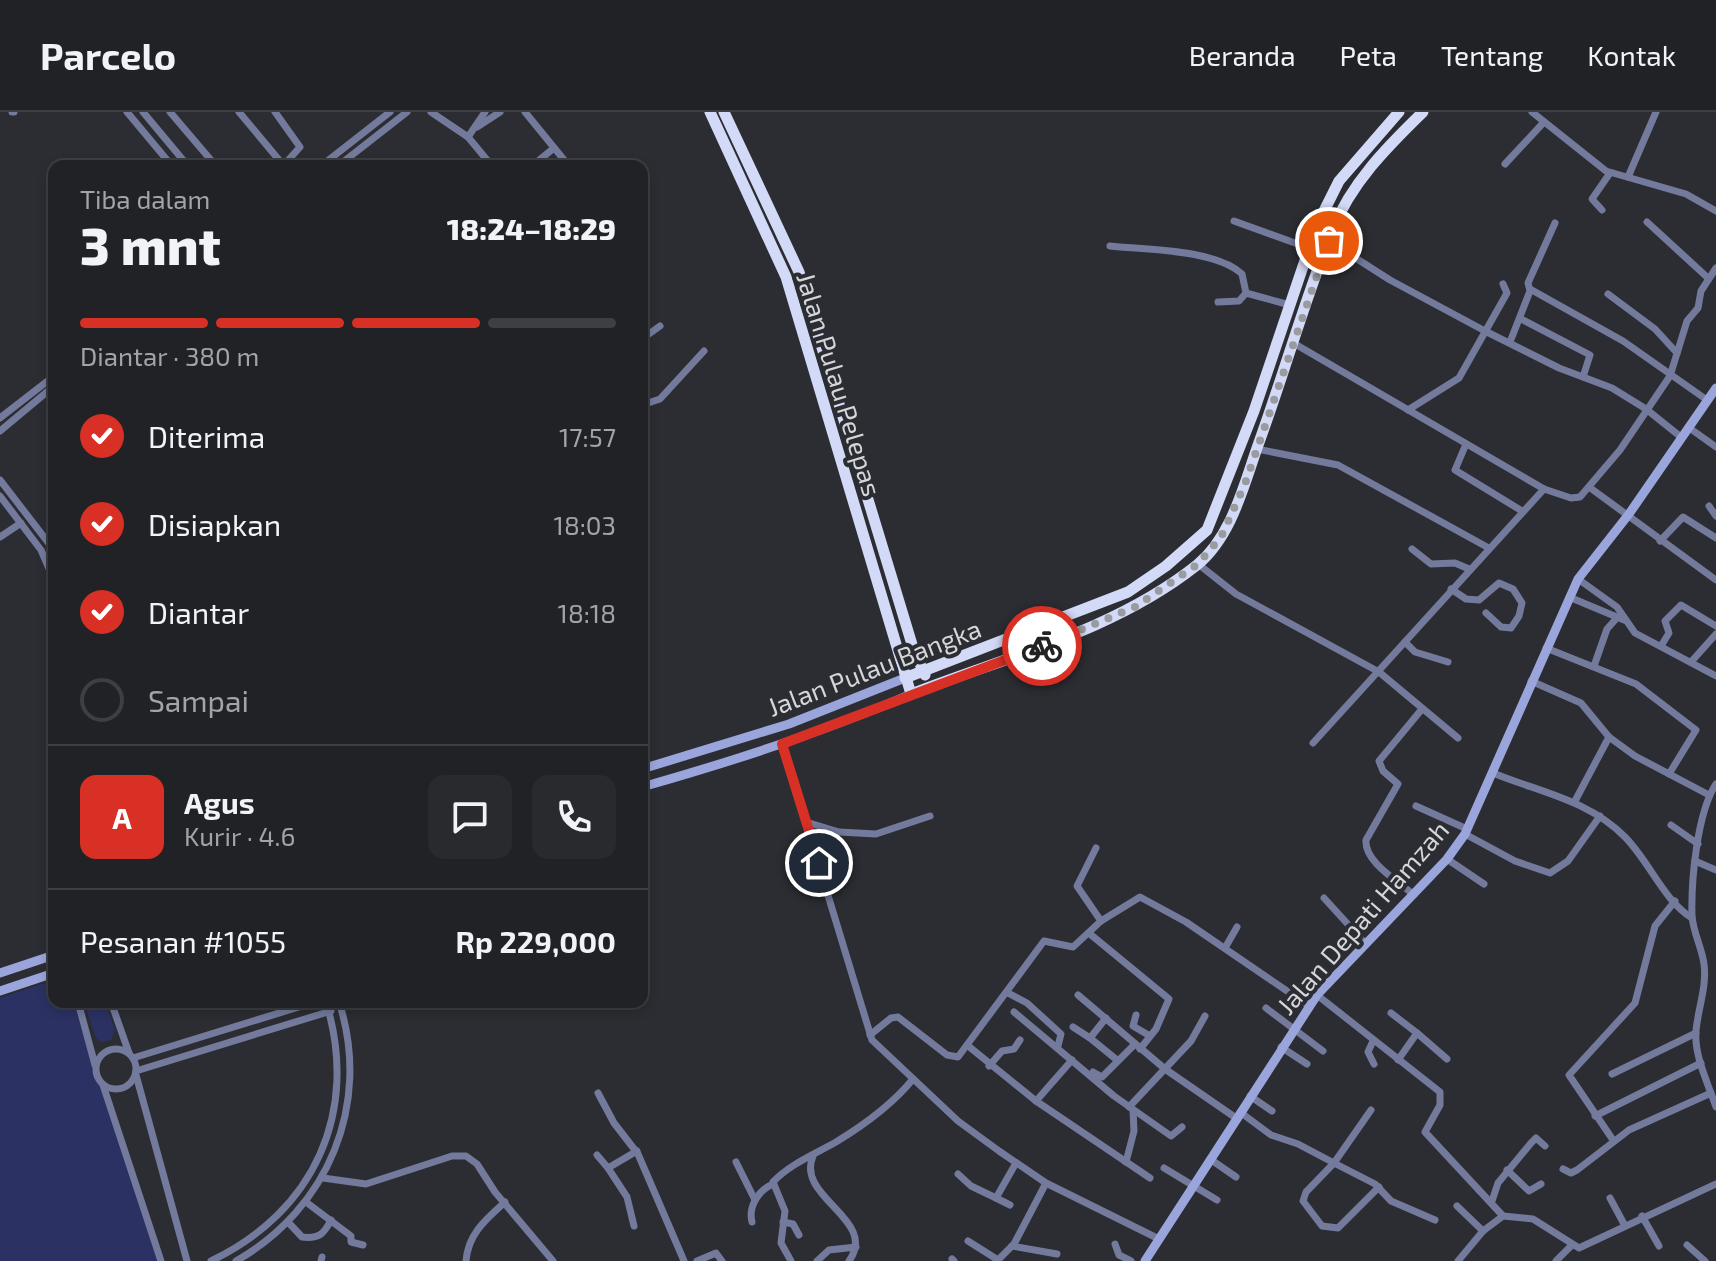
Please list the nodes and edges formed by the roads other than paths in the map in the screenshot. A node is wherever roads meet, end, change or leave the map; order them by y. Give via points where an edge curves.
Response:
1 (127, 112) edge
2 (143, 112) edge
3 (170, 112) edge
4 (239, 112) edge
5 (275, 112) edge
6 (390, 112) edge
7 (407, 112) edge
8 (431, 112) edge
9 (485, 112) edge
10 (500, 112) edge
11 (525, 112) edge
12 (710, 112) edge
13 (724, 112) edge
14 (1399, 112) edge
15 (1423, 112) edge
16 (1532, 112) edge
17 (1656, 112) edge
18 (1544, 122) junction
19 (475, 128) junction
20 (468, 137) junction
21 (554, 148) junction
22 (167, 160) edge
23 (183, 160) edge
24 (211, 160) edge
25 (278, 160) edge
26 (288, 160) edge
27 (328, 160) edge
28 (346, 160) edge
29 (487, 160) edge
30 (539, 160) edge
31 (564, 160) edge
32 (1505, 164) dead end
33 (1610, 173) junction
34 (1628, 177) junction
35 (1602, 210) dead end
36 (1716, 211) edge
37 (1234, 221) dead end
38 (1647, 222) dead end
39 (1555, 223) dead end
40 (1329, 241) junction
41 (1110, 246) dead end
42 (1309, 248) junction
43 (1716, 270) edge
44 (1708, 278) junction
45 (1503, 284) dead end
46 (1530, 289) junction
47 (1246, 293) junction
48 (1608, 294) dead end
49 (1218, 302) dead end
50 (1290, 305) junction
51 (1521, 319) junction
52 (660, 326) dead end
53 (1485, 331) junction
54 (648, 335) edge
55 (1510, 342) junction
56 (1295, 344) junction
57 (704, 351) dead end
58 (1677, 353) junction
59 (1269, 365) junction
60 (1285, 370) junction
61 (1670, 376) junction
62 (1583, 377) junction
63 (48, 381) edge
64 (1715, 390) edge
65 (48, 391) edge
66 (1707, 400) junction
67 (648, 403) edge
68 (1646, 409) junction
69 (1408, 410) junction
70 (0, 418) edge
71 (1688, 427) junction
72 (0, 431) edge
73 (1681, 437) junction
74 (1466, 444) junction
75 (1716, 447) edge
76 (1257, 449) junction
77 (0, 480) edge
78 (1589, 487) junction
79 (1544, 489) junction
80 (0, 496) edge
81 (1709, 506) dead end
82 (1522, 511) junction
83 (1629, 515) junction
84 (1716, 516) edge
85 (21, 523) junction
86 (0, 537) edge
87 (1716, 538) edge
88 (48, 539) edge
89 (1660, 541) junction
90 (1487, 547) junction
91 (1412, 549) dead end
92 (1198, 564) junction
93 (48, 566) edge
94 (1469, 569) junction
95 (1578, 579) junction
96 (1716, 580) edge
97 (1451, 589) junction
98 (1569, 597) junction
99 (1486, 613) dead end
100 (1620, 620) junction
101 (1716, 626) edge
102 (1716, 634) edge
103 (1405, 642) junction
104 (1661, 646) junction
105 (1546, 648) junction
106 (1448, 662) dead end
107 (1691, 662) junction
108 (1594, 666) junction
109 (924, 671) junction
110 (1379, 672) junction
111 (1716, 676) edge
112 (905, 678) junction
113 (1531, 681) junction
114 (930, 686) junction
115 (911, 694) junction
116 (1422, 709) junction
117 (1696, 730) junction
118 (1706, 736) dead end
119 (1609, 737) junction
120 (1458, 738) dead end
121 (1313, 743) dead end
122 (782, 744) junction
123 (648, 767) edge
124 (1493, 773) junction
125 (1669, 774) junction
126 (1716, 784) edge
127 (648, 785) edge
128 (1709, 795) junction
129 (1575, 801) junction
130 (1416, 806) dead end
131 (930, 816) dead end
132 (1600, 816) junction
133 (806, 822) junction
134 (1671, 825) dead end
135 (1466, 831) junction
136 (1698, 844) junction
137 (1096, 848) dead end
138 (1447, 859) junction
139 (1695, 861) junction
140 (1716, 870) edge
141 (1484, 884) dead end
142 (1414, 895) junction
143 (1324, 898) dead end
144 (1675, 901) junction
145 (1692, 918) junction
146 (1101, 921) junction
147 (1237, 927) dead end
148 (1090, 934) junction
149 (1365, 943) junction
150 (1225, 948) junction
151 (48, 957) edge
152 (0, 973) edge
153 (48, 975) edge
154 (0, 991) edge
155 (1008, 993) junction
156 (1078, 995) dead end
157 (1317, 995) junction
158 (1309, 1006) junction
159 (80, 1008) edge
160 (113, 1008) edge
161 (295, 1008) edge
162 (328, 1008) edge
163 (335, 1008) edge
164 (341, 1008) edge
165 (1266, 1008) dead end
166 (329, 1012) junction
167 (1014, 1012) dead end
168 (1391, 1013) dead end
169 (1136, 1015) dead end
170 (1205, 1016) dead end
171 (1106, 1018) junction
172 (1073, 1027) dead end
173 (1292, 1029) junction
174 (1417, 1033) junction
175 (1696, 1033) junction
176 (870, 1035) junction
177 (1150, 1036) junction
178 (1090, 1038) junction
179 (1020, 1040) dead end
180 (1373, 1041) junction
181 (967, 1045) junction
182 (1058, 1046) junction
183 (1138, 1047) junction
184 (1281, 1047) junction
185 (1323, 1051) dead end
186 (131, 1056) junction
187 (1447, 1059) dead end
188 (1072, 1060) junction
189 (1117, 1060) junction
190 (1398, 1060) junction
191 (1701, 1063) junction
192 (1307, 1064) dead end
193 (1374, 1064) dead end
194 (989, 1066) junction
195 (96, 1067) junction
196 (1165, 1069) junction
197 (136, 1073) junction
198 (1612, 1074) dead end
199 (913, 1079) junction
200 (103, 1085) junction
201 (598, 1093) dead end
202 (1711, 1093) junction
203 (1250, 1096) junction
204 (1036, 1101) junction
205 (1716, 1107) edge
206 (1131, 1108) junction
207 (1371, 1110) dead end
208 (1272, 1111) dead end
209 (1238, 1115) junction
210 (1595, 1116) junction
211 (1182, 1127) dead end
212 (1613, 1140) junction
213 (1545, 1146) dead end
214 (637, 1151) junction
215 (814, 1154) junction
216 (597, 1155) dead end
217 (1210, 1159) junction
218 (736, 1162) dead end
219 (1126, 1162) junction
220 (1016, 1163) junction
221 (1334, 1163) junction
222 (608, 1168) junction
223 (1164, 1168) dead end
224 (1563, 1169) dead end
225 (1507, 1170) junction
226 (958, 1174) dead end
227 (1236, 1177) dead end
228 (323, 1178) junction
229 (1150, 1178) dead end
230 (1046, 1183) junction
231 (773, 1184) junction
232 (1194, 1184) junction
233 (1541, 1184) dead end
234 (1716, 1184) edge
235 (1379, 1187) junction
236 (1674, 1190) dead end
237 (996, 1198) junction
238 (1610, 1198) dead end
239 (755, 1200) junction
240 (1217, 1200) dead end
241 (1679, 1200) junction
242 (1492, 1201) junction
243 (306, 1202) junction
244 (505, 1202) junction
245 (1010, 1205) dead end
246 (1457, 1206) dead end
247 (1503, 1216) junction
248 (1642, 1216) junction
249 (331, 1220) junction
250 (1435, 1220) dead end
251 (288, 1222) junction
252 (752, 1222) dead end
253 (783, 1222) junction
254 (1624, 1224) junction
255 (634, 1226) dead end
256 (1483, 1231) junction
257 (799, 1235) dead end
258 (1159, 1239) junction
259 (968, 1241) dead end
260 (1115, 1244) dead end
261 (363, 1245) dead end
262 (1687, 1245) dead end
263 (1012, 1246) junction
264 (1571, 1246) junction
265 (1659, 1246) dead end
266 (856, 1247) junction
267 (834, 1252) junction
268 (1057, 1254) dead end
269 (161, 1261) edge
270 (187, 1261) edge
271 (211, 1261) edge
272 (236, 1261) edge
273 (466, 1261) edge
274 (553, 1261) edge
275 (684, 1261) edge
276 (697, 1261) edge
277 (722, 1261) edge
278 (791, 1261) edge
279 (817, 1261) edge
280 (839, 1261) edge
281 (849, 1261) edge
282 (997, 1261) edge
283 (1131, 1261) edge
284 (1145, 1261) edge
285 (1458, 1261) edge
286 (1556, 1261) edge
287 (1705, 1261) edge

1 - 22 street
2 - 23 street
3 - 24 street
4 - 25 street
5 - 26 street via 300,147
6 - 27 street
7 - 28 street
8 - 20 street
9 - 19 street
10 - 19 street
11 - 21 street
12 - 112 highway, Jalan Pulau Pelepas via 786,277
13 - 109 highway, Jalan Pulau Pelepas via 799,272
14 - 42 highway, Jalan Pulau Bangka via 1339,181
15 - 40 highway, Jalan Pulau Bangka via 1353,190
16 - 18 street
17 - 34 street
18 - 32 street
18 - 33 street
19 - 20 street
20 - 29 street
21 - 30 street
21 - 31 street
33 - 34 street
33 - 35 street via 1592,199
34 - 36 street via 1686,194
37 - 42 street
38 - 44 street
39 - 46 street
40 - 53 street
40 - 56 highway, Jalan Pulau Bangka
41 - 47 street via 1222,263 1242,274
42 - 50 highway, Jalan Pulau Bangka
43 - 44 street
44 - 58 street
45 - 53 street via 1507,293
46 - 51 street
46 - 61 street via 1623,341
47 - 49 street via 1239,301
47 - 50 street
48 - 58 street
50 - 59 highway, Jalan Pulau Bangka
51 - 55 street
51 - 62 street via 1590,355
52 - 54 street
53 - 55 street
53 - 69 street via 1459,378
55 - 62 street
56 - 60 highway, Jalan Pulau Bangka
56 - 69 street
57 - 67 street via 660,399
58 - 61 street
59 - 60 highway
59 - 109 highway, Jalan Pulau Bangka via 1217,511 1195,543 1128,592
60 - 76 highway, Jalan Pulau Bangka
61 - 66 street
61 - 68 street
62 - 68 street
63 - 70 street
64 - 66 main road, Jalan Depati Hamzah
65 - 72 street
66 - 71 main road, Jalan Depati Hamzah
68 - 73 street
68 - 78 street
69 - 74 street
71 - 73 main road, Jalan Depati Hamzah
71 - 75 street
73 - 83 main road, Jalan Depati Hamzah
74 - 79 street
74 - 82 street via 1455,470
76 - 90 street via 1338,465
76 - 92 highway, Jalan Pulau Bangka via 1232,517
77 - 88 street
78 - 79 street via 1571,498
78 - 83 street
79 - 82 street
80 - 85 street
81 - 84 street
82 - 90 street
83 - 89 street
83 - 95 main road, Jalan Depati Hamzah
85 - 86 street
85 - 93 street
87 - 89 street via 1683,517
89 - 96 street
90 - 94 street
91 - 94 street via 1431,564 1455,563
92 - 110 street via 1236,594
92 - 114 highway, Jalan Pulau Bangka via 1135,607
94 - 97 street
95 - 98 main road, Jalan Depati Hamzah
95 - 100 street via 1617,607
97 - 99 street via 1479,600 1499,583 1513,589 1522,603 1511,628 1501,627
97 - 103 street
98 - 100 street
98 - 105 main road, Jalan Depati Hamzah
100 - 104 street
100 - 108 street via 1607,629
101 - 104 street via 1681,605 1665,621 1669,633
102 - 107 street
103 - 106 street via 1415,652
103 - 110 street
104 - 107 street
105 - 108 street
105 - 113 main road, Jalan Depati Hamzah
107 - 111 street
108 - 117 street via 1636,684
109 - 112 highway, Jalan Pulau Bangka
109 - 114 highway, Jalan Pulau Pelepas
110 - 116 street
110 - 121 street
112 - 115 highway, Jalan Pulau Pelepas
112 - 123 main road, Jalan Pulau Bangka via 789,724
113 - 119 street via 1581,703
113 - 124 main road, Jalan Depati Hamzah
114 - 115 highway, Jalan Pulau Bangka
115 - 122 main road, Jalan Pulau Bangka
116 - 120 street
116 - 142 street via 1379,761 1398,784 1365,848
117 - 118 street
117 - 125 street
119 - 125 street
119 - 129 street
122 - 127 main road, Jalan Pulau Bangka
122 - 133 street
124 - 129 street
124 - 135 main road, Jalan Depati Hamzah
125 - 128 street
126 - 128 street
128 - 136 street
129 - 132 street
130 - 135 street
131 - 133 street via 876,834 839,832
132 - 135 street via 1568,861 1550,873 1515,861
132 - 144 street via 1640,853
133 - 176 street
134 - 136 street
135 - 138 main road, Jalan Depati Hamzah
136 - 139 street
137 - 146 street via 1077,886
138 - 141 street
138 - 142 main road, Jalan Depati Hamzah
139 - 140 street
139 - 145 street
142 - 149 main road, Jalan Depati Hamzah
143 - 149 street
144 - 145 street
144 - 210 street via 1655,926 1635,1003 1570,1073
145 - 175 street via 1704,964
146 - 148 street
146 - 150 street via 1140,897
147 - 150 street
148 - 155 street via 1070,948 1044,941
148 - 177 street via 1169,999
149 - 157 main road, Jalan Depati Hamzah
150 - 158 street
151 - 152 main road
153 - 154 main road
155 - 181 street
155 - 182 street via 1061,1034
156 - 171 street
157 - 158 main road, Jalan Depati Hamzah
157 - 180 street
158 - 173 main road, Jalan Depati Hamzah
159 - 195 street
160 - 186 street
161 - 186 street
162 - 166 street
163 - 166 street
164 - 228 street via 349,1054 348,1098 340,1142
165 - 173 street
166 - 197 street
166 - 271 street via 338,1090 316,1164 268,1226
167 - 182 street
168 - 174 street
169 - 177 street via 1133,1026
170 - 196 street
171 - 178 street
171 - 183 street
172 - 178 street
173 - 184 main road, Jalan Depati Hamzah
173 - 185 street
174 - 187 street
174 - 190 street
175 - 191 street
175 - 198 street
176 - 181 street via 898,1017 947,1055 958,1057
176 - 199 street
177 - 183 street
178 - 189 street
179 - 194 street
180 - 190 street
180 - 193 street via 1368,1052
181 - 194 street
182 - 188 street
183 - 189 street
183 - 196 street
184 - 192 street
184 - 203 main road, Jalan Depati Hamzah
186 - 195 street via 118,1049 106,1051
186 - 197 street
188 - 189 street via 1100,1077
188 - 204 street
188 - 206 street
190 - 242 street via 1440,1092 1440,1105 1426,1129 1430,1141
191 - 202 street
191 - 210 street
194 - 204 street
195 - 200 street
196 - 206 street
196 - 209 street
197 - 200 street via 122,1089
197 - 270 street
199 - 215 street via 892,1102
199 - 220 street via 958,1121
200 - 269 street
201 - 214 street
202 - 205 street
202 - 212 street
203 - 208 street
203 - 209 main road, Jalan Depati Hamzah
204 - 219 street
206 - 211 street via 1171,1136
206 - 219 street via 1134,1131
207 - 221 street
209 - 217 main road, Jalan Depati Hamzah
209 - 221 street
210 - 212 street
212 - 224 street via 1577,1170
213 - 225 street via 1536,1138
214 - 222 street
214 - 275 street
215 - 231 street via 786,1169
215 - 266 street via 810,1167 817,1186 846,1218
216 - 222 street
217 - 227 street
217 - 232 main road, Jalan Depati Hamzah
218 - 239 street
219 - 229 street
220 - 230 street
220 - 237 street
221 - 235 street
221 - 235 street via 1303,1201 1322,1226 1338,1228
222 - 255 street via 627,1197
223 - 232 street
225 - 233 street via 1529,1191
225 - 242 street
226 - 237 street
228 - 243 street
228 - 244 street via 366,1184 462,1156 477,1164
230 - 258 street
230 - 263 street
231 - 239 street
231 - 253 street via 785,1211
232 - 240 street
232 - 258 main road, Jalan Depati Hamzah
234 - 241 street
235 - 250 street via 1391,1201
236 - 241 street
237 - 245 street
238 - 254 street
239 - 252 street
241 - 248 street
242 - 247 street
243 - 249 street
243 - 251 street
244 - 273 street via 478,1227
244 - 274 street
246 - 256 street
247 - 256 street
247 - 264 street via 1533,1219
248 - 254 street
248 - 265 street
249 - 251 street via 316,1238 302,1237
249 - 261 street via 351,1236 351,1242
251 - 272 street
253 - 257 street via 793,1224
253 - 278 street via 781,1243
254 - 264 street via 1588,1244
256 - 285 street
258 - 284 main road, Jalan Depati Hamzah
259 - 282 street
260 - 283 street via 1118,1254
262 - 287 street
263 - 268 street
263 - 282 street
264 - 286 street
266 - 267 street
266 - 281 street
267 - 279 street via 829,1250
267 - 280 street
276 - 277 street via 716,1253

